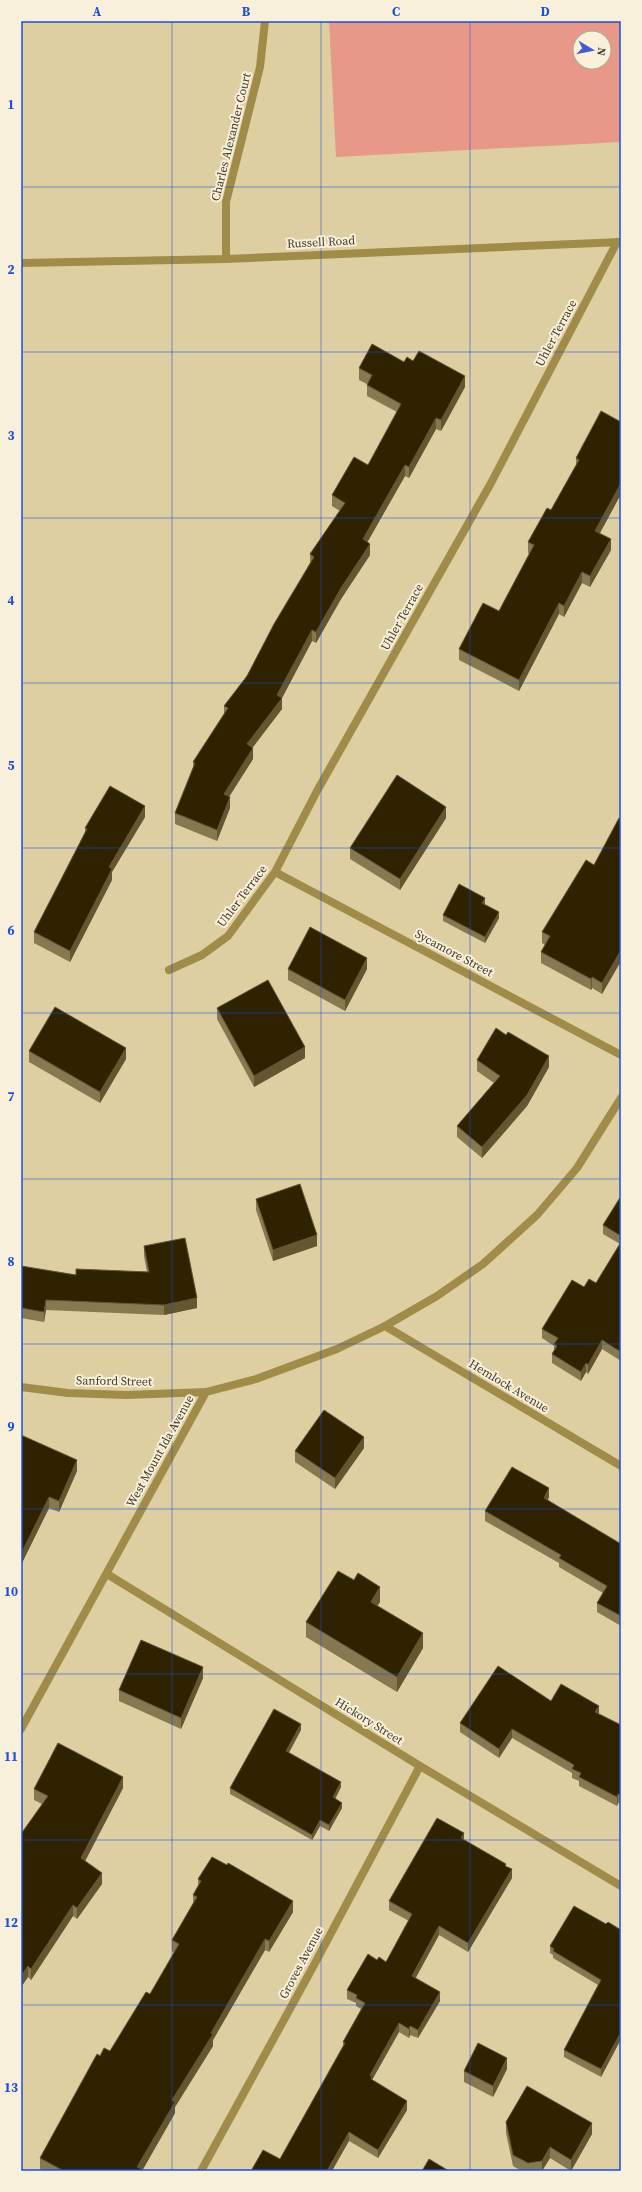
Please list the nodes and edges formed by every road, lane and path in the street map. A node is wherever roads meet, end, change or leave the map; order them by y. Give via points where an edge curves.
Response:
1 (265, 21) edge
2 (619, 242) edge
3 (226, 259) junction
4 (21, 263) edge
5 (276, 872) junction
6 (169, 970) dead end
7 (621, 1055) edge
8 (621, 1098) edge
9 (385, 1326) junction
10 (21, 1387) edge
11 (206, 1392) junction
12 (621, 1466) edge
13 (107, 1574) junction
14 (21, 1728) edge
15 (420, 1766) junction
16 (621, 1886) edge
17 (201, 2171) edge

1 - 3 street, Charles Alexander Court via 260,67 226,202
2 - 3 street, Russell Road
2 - 5 street, Uhler Terrace via 491,483 317,791
3 - 4 street, Russell Road
5 - 6 street, Uhler Terrace via 228,936 202,955
5 - 7 street, Sycamore Street
8 - 9 street, West Mount Ida Avenue via 577,1168 537,1215 483,1264 437,1296
9 - 11 street, West Mount Ida Avenue via 291,1367
9 - 12 street, Hemlock Avenue
10 - 11 street, Sanford Street via 68,1393 120,1395
11 - 13 street, West Mount Ida Avenue
13 - 14 street, West Mount Ida Avenue
13 - 15 street, Hickory Street
15 - 16 street, Hickory Street
15 - 17 street, Groves Avenue

